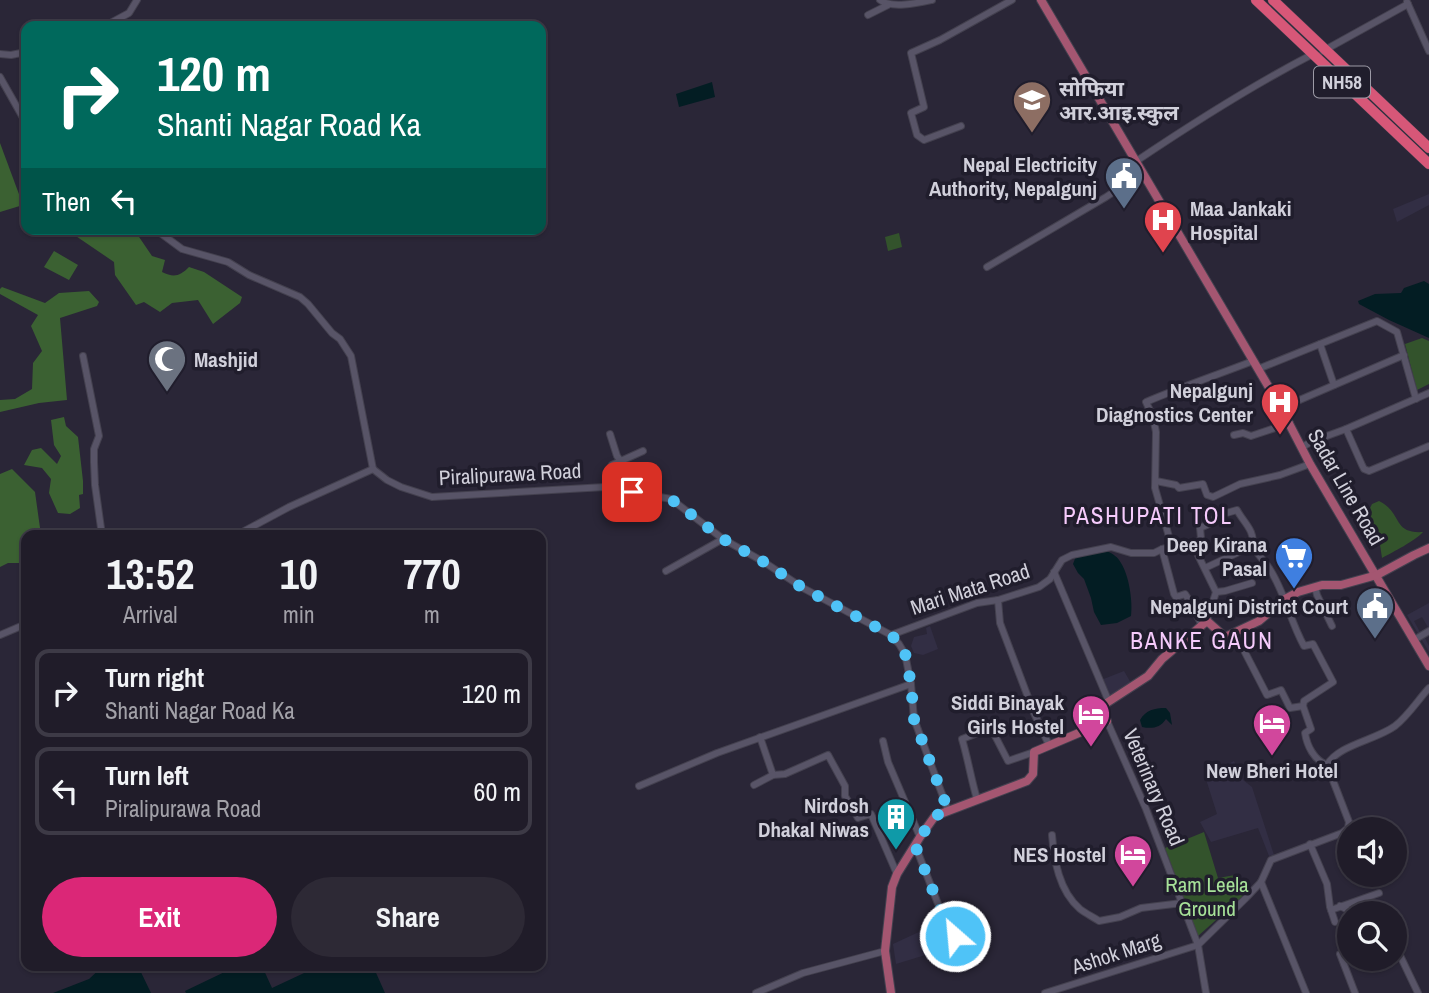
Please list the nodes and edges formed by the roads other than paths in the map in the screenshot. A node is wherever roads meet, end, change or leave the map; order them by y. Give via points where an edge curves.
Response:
1 (137, 0) edge
2 (880, 0) edge
3 (932, 0) edge
4 (1012, 0) edge
5 (1041, 0) edge
6 (1256, 0) edge
7 (1273, 0) edge
8 (897, 2) edge
9 (1407, 2) edge
10 (868, 15) dead end
11 (114, 21) edge
12 (1326, 50) junction
13 (1429, 51) edge
14 (21, 53) edge
15 (0, 54) edge
16 (1313, 54) junction
17 (0, 77) edge
18 (21, 115) edge
19 (961, 126) dead end
20 (1429, 148) edge
21 (1135, 162) junction
22 (1429, 164) edge
23 (1142, 173) junction
24 (163, 235) edge
25 (987, 267) dead end
26 (1320, 344) junction
27 (1404, 355) junction
28 (83, 356) dead end
29 (1252, 361) junction
30 (1258, 369) junction
31 (1334, 385) junction
32 (1429, 393) edge
33 (1416, 398) junction
34 (1281, 408) junction
35 (1290, 423) junction
36 (1346, 429) junction
37 (610, 434) dead end
38 (1234, 435) dead end
39 (1429, 446) edge
40 (1302, 447) junction
41 (643, 451) dead end
42 (621, 462) junction
43 (1310, 464) junction
44 (612, 465) dead end
45 (373, 469) junction
46 (1156, 481) junction
47 (632, 492) junction
48 (101, 530) edge
49 (246, 530) edge
50 (723, 539) junction
51 (1252, 546) junction
52 (1172, 547) junction
53 (1429, 548) edge
54 (1162, 549) junction
55 (1195, 549) junction
56 (1205, 568) junction
57 (666, 571) dead end
58 (1054, 572) junction
59 (1377, 575) junction
60 (1252, 583) dead end
61 (1315, 587) junction
62 (1216, 592) junction
63 (1285, 599) junction
64 (998, 600) junction
65 (1205, 623) junction
66 (21, 626) edge
67 (1332, 626) dead end
68 (1429, 631) edge
69 (1235, 633) junction
70 (0, 635) edge
71 (891, 635) junction
72 (1414, 640) junction
73 (1429, 666) edge
74 (911, 684) junction
75 (1429, 688) edge
76 (1109, 702) junction
77 (1303, 706) junction
78 (1107, 721) junction
79 (760, 737) junction
80 (883, 741) dead end
81 (1049, 745) junction
82 (1034, 752) junction
83 (1327, 765) junction
84 (774, 775) junction
85 (754, 785) dead end
86 (639, 786) dead end
87 (977, 799) junction
88 (948, 810) junction
89 (1052, 835) dead end
90 (917, 841) junction
91 (1310, 844) junction
92 (897, 874) junction
93 (1261, 882) junction
94 (1379, 892) dead end
95 (1354, 901) edge
96 (1182, 903) junction
97 (1337, 907) edge
98 (1331, 910) junction
99 (1335, 922) dead end
100 (955, 936) dead end
101 (1198, 945) junction
102 (885, 951) junction
103 (1407, 970) edge
104 (1347, 971) edge
105 (756, 993) edge
106 (891, 993) edge
107 (1045, 993) edge
108 (1206, 993) edge
109 (1306, 993) edge
110 (1355, 993) edge
111 (1418, 993) edge

1 - 11 street via 129,13
2 - 8 street via 884,4
3 - 8 street
4 - 19 street via 911,53 925,107 911,113 918,135 924,141
5 - 21 main road, Sadar Line Road
6 - 16 highway, NH58
7 - 12 highway, NH58
8 - 10 street
9 - 12 street
9 - 13 street
12 - 16 street
12 - 20 highway, NH58
14 - 15 street
16 - 21 street via 1269,76
16 - 22 highway, NH58
17 - 18 street
21 - 23 main road, Sadar Line Road
23 - 25 street
23 - 29 main road, Sadar Line Road
24 - 45 street via 182,249 228,262 300,297 340,339 351,356
26 - 27 street via 1377,321 1397,332
26 - 30 street
26 - 31 street
27 - 31 street
27 - 33 street
28 - 48 street via 99,436 94,462
29 - 30 main road, Sadar Line Road
29 - 46 street via 1146,402 1156,432
30 - 34 main road, Sadar Line Road
31 - 34 street
32 - 33 street
33 - 36 street
34 - 35 main road, Sadar Line Road
35 - 38 street via 1251,436
35 - 40 main road, Sadar Line Road
36 - 39 street via 1369,471
36 - 40 street
37 - 42 street
40 - 43 main road, Sadar Line Road
41 - 42 street
42 - 44 street
42 - 47 street
43 - 46 street via 1240,484 1213,497 1207,495 1203,484 1179,488
43 - 59 main road, Sadar Line Road
45 - 47 street, Piralipurawa Road via 401,487 432,496 605,487
45 - 49 street
46 - 52 street
47 - 50 street, Piralipurawa Road via 671,499
50 - 57 street
50 - 71 street, Piralipurawa Road
51 - 55 street via 1252,533 1237,510 1216,516 1200,528
51 - 56 street
51 - 63 street
52 - 54 street, Mari Mata Road
52 - 55 street, Mari Mata Road via 1184,544
53 - 59 main road
54 - 58 street, Mari Mata Road via 1131,553 1111,547 1072,555
54 - 65 street via 1174,594 1185,594
55 - 56 street
56 - 62 street
58 - 64 street, Mari Mata Road via 1039,587
58 - 76 street
59 - 61 main road
59 - 72 main road, Sadar Line Road
60 - 62 street
61 - 63 main road
61 - 67 street
62 - 65 street
63 - 69 main road via 1259,621
63 - 77 street via 1304,646 1313,644 1333,682
64 - 71 street, Mari Mata Road via 977,603
64 - 81 street via 1000,622
65 - 69 main road via 1225,638
65 - 76 main road via 1148,676
66 - 70 street
68 - 72 street
69 - 77 street via 1267,695 1281,690 1290,708
71 - 74 street via 905,653
72 - 73 main road, Sadar Line Road
74 - 79 street
74 - 88 street via 914,719
75 - 83 street via 1394,726 1337,754
76 - 78 main road via 1102,711
77 - 83 street via 1311,729 1305,737 1318,761
78 - 81 main road
78 - 96 street, Veterinary Road
79 - 84 street
79 - 86 street
80 - 90 street
81 - 82 main road
82 - 87 main road via 1027,781
82 - 87 street via 1008,761 991,727 962,739
83 - 91 street via 1349,825 1342,833
84 - 85 street
84 - 92 street via 828,755 858,818 871,814
87 - 88 main road
88 - 90 main road via 935,816
89 - 96 street via 1063,886 1078,908 1099,921 1141,908
90 - 92 main road
90 - 100 street via 942,914
91 - 93 street via 1270,860
91 - 98 street via 1327,884
92 - 102 main road
93 - 101 street
93 - 109 street
94 - 95 street
96 - 101 street, Veterinary Road
97 - 98 street
98 - 99 street
101 - 107 street, Ashok Marg
101 - 108 street, Veterinary Road
102 - 105 street via 803,974
102 - 106 main road
103 - 111 street
104 - 110 street

